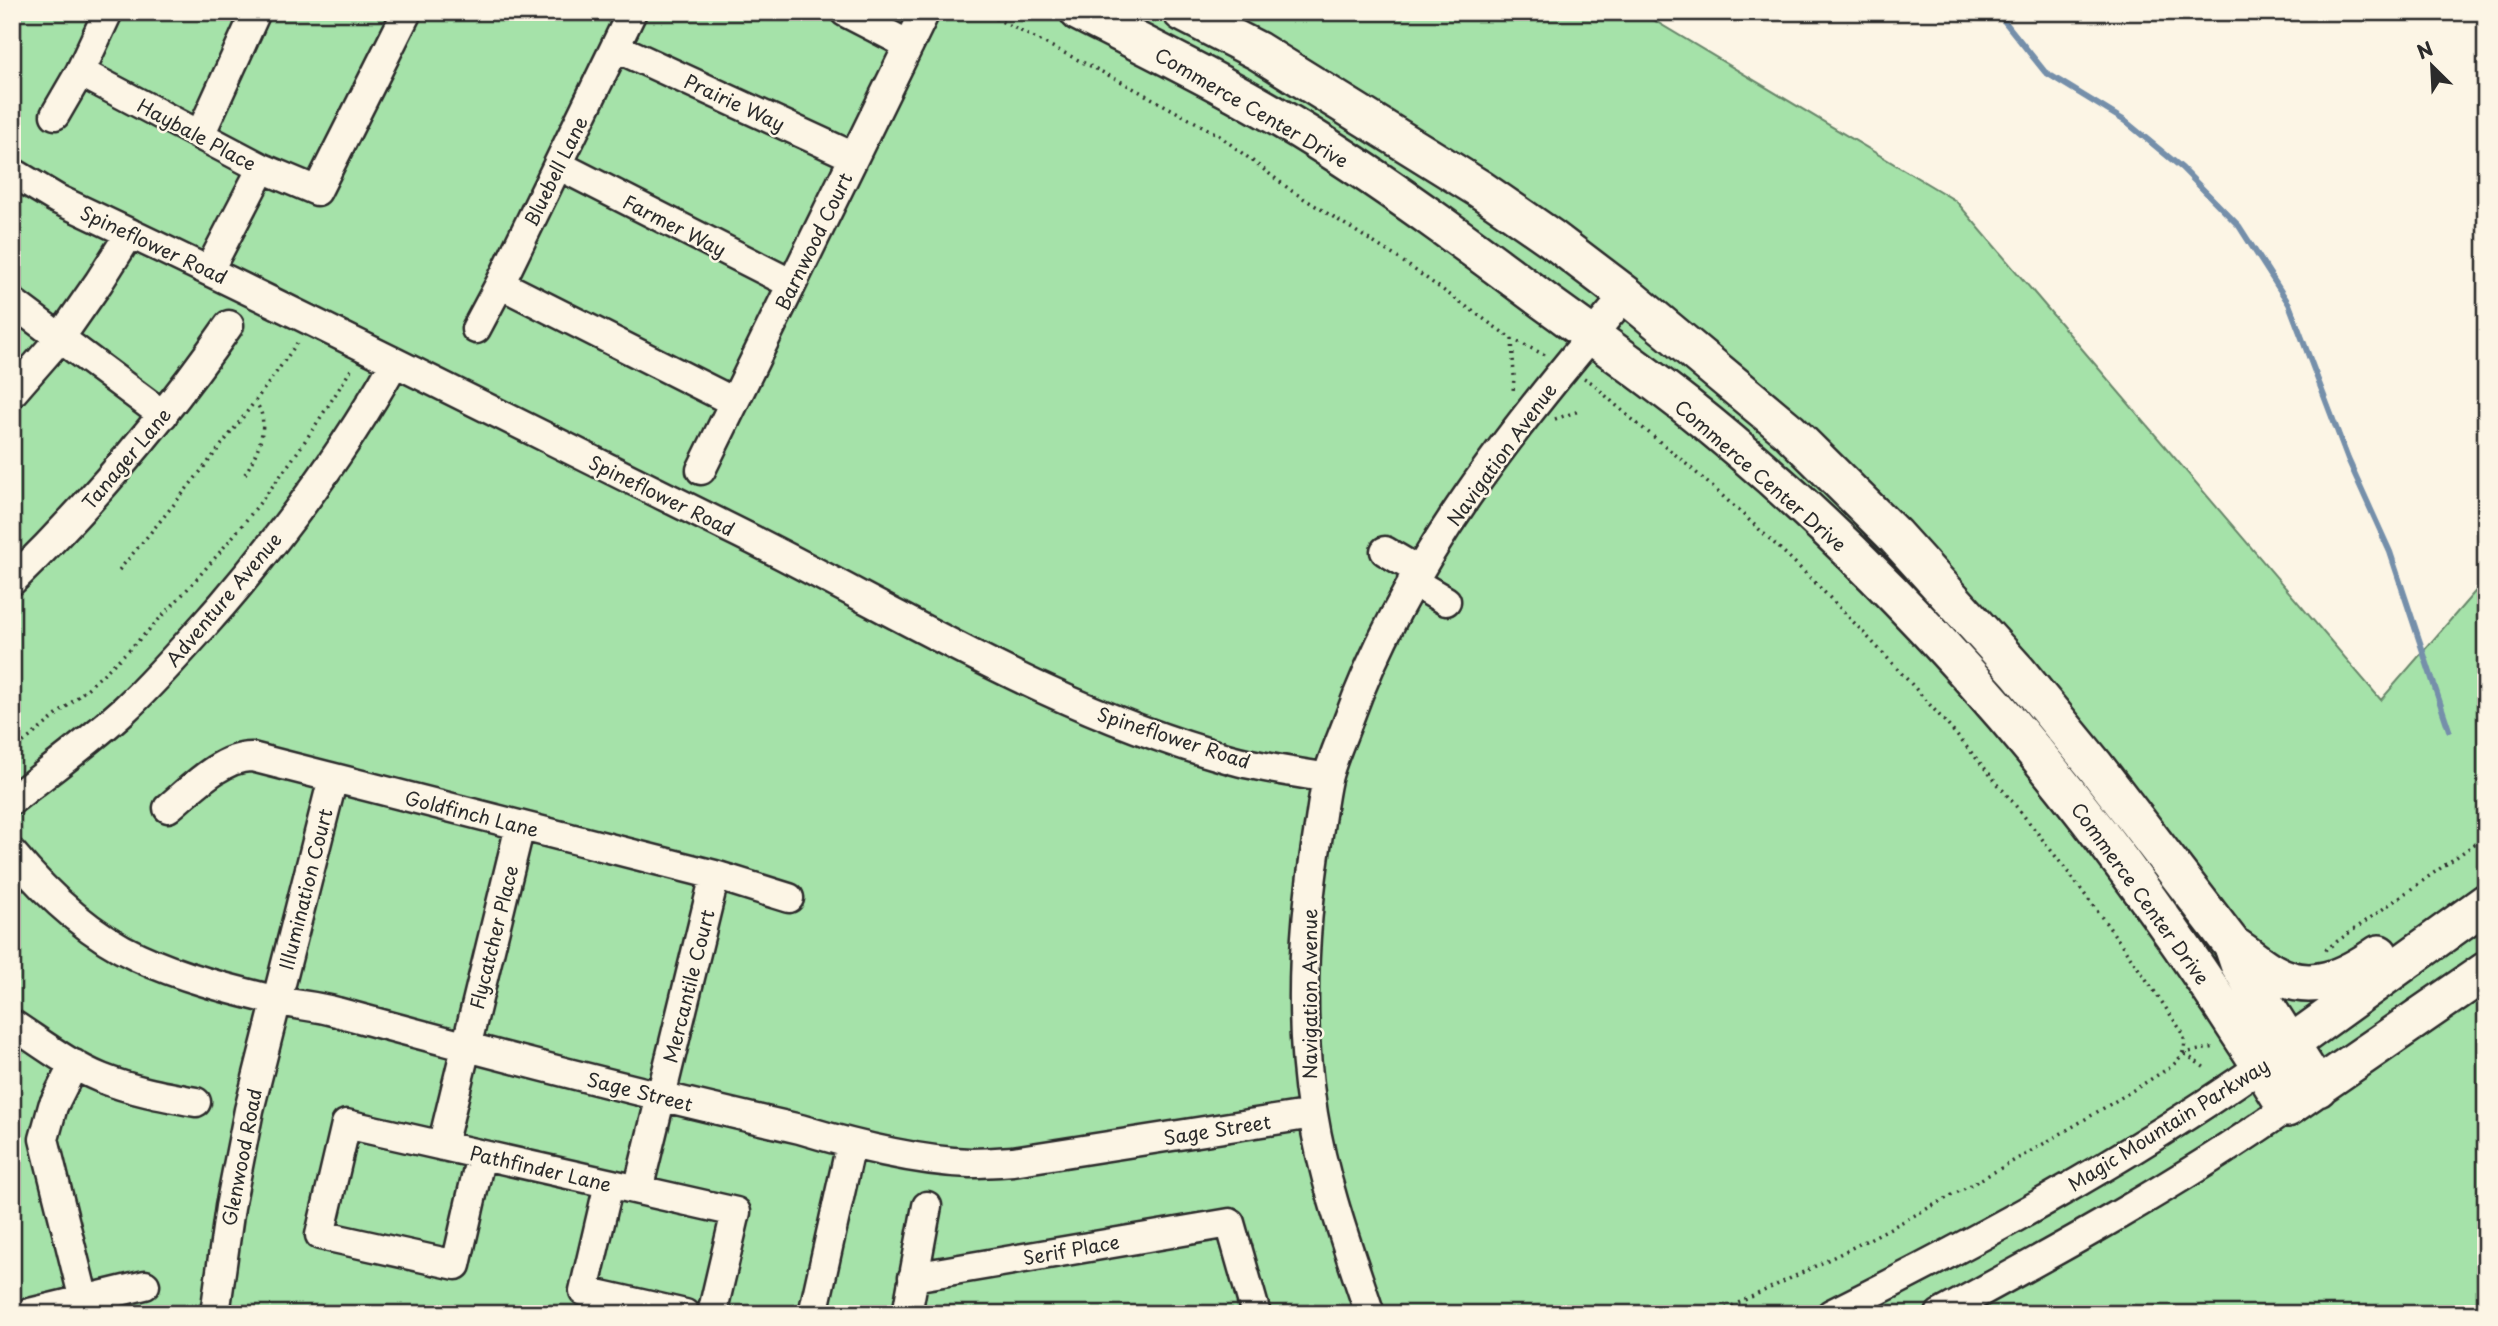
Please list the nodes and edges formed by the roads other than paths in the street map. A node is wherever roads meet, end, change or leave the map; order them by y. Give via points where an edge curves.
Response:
1 (108, 12) edge
2 (257, 12) edge
3 (407, 12) edge
4 (632, 12) edge
5 (845, 12) edge
6 (925, 12) edge
7 (1079, 12) edge
8 (1182, 12) edge
9 (909, 45) junction
10 (615, 47) junction
11 (80, 72) junction
12 (55, 115) dead end
13 (200, 135) junction
14 (854, 157) junction
15 (558, 165) junction
16 (262, 168) junction
17 (12, 172) edge
18 (130, 233) junction
19 (209, 270) junction
20 (500, 284) junction
21 (792, 284) junction
22 (1626, 295) junction
23 (12, 302) edge
24 (229, 325) dead end
25 (476, 329) dead end
26 (1592, 335) junction
27 (60, 338) junction
28 (394, 363) junction
29 (12, 393) edge
30 (734, 402) junction
31 (163, 415) junction
32 (701, 470) dead end
33 (1385, 551) dead end
34 (1415, 576) junction
35 (12, 581) edge
36 (1446, 601) dead end
37 (333, 778) junction
38 (1327, 778) junction
39 (12, 800) edge
40 (167, 808) dead end
41 (520, 825) junction
42 (12, 853) edge
43 (715, 875) junction
44 (789, 898) dead end
45 (2472, 914) edge
46 (2233, 946) junction
47 (2486, 971) edge
48 (276, 1001) junction
49 (12, 1024) edge
50 (2291, 1045) junction
51 (466, 1048) junction
52 (74, 1065) junction
53 (2261, 1066) junction
54 (2318, 1088) junction
55 (662, 1097) junction
56 (195, 1102) dead end
57 (2287, 1108) junction
58 (1313, 1114) junction
59 (851, 1144) junction
60 (442, 1146) junction
61 (481, 1155) junction
62 (609, 1184) junction
63 (638, 1190) junction
64 (927, 1206) dead end
65 (913, 1278) junction
66 (145, 1284) dead end
67 (84, 1300) junction
68 (35, 1312) edge
69 (215, 1314) edge
70 (685, 1314) edge
71 (712, 1314) edge
72 (813, 1314) edge
73 (907, 1314) edge
74 (1256, 1314) edge
75 (1370, 1314) edge
76 (1831, 1314) edge
77 (1940, 1314) edge

1 - 11 street
2 - 13 street
3 - 16 street, Haybale Place via 317,191
4 - 10 street, Bluebell Lane
5 - 9 street
6 - 9 street, Barnwood Court
7 - 26 main road, Commerce Center Drive via 1326,146
8 - 22 main road, Commerce Center Drive via 1258,51 1480,189
9 - 14 street, Barnwood Court
10 - 14 street, Prairie Way
10 - 15 street, Bluebell Lane
11 - 12 street
11 - 13 street, Haybale Place
13 - 16 street, Haybale Place
14 - 21 street, Barnwood Court
15 - 20 street, Bluebell Lane
15 - 21 street, Farmer Way
16 - 19 street
17 - 18 street, Spineflower Road
18 - 19 street, Spineflower Road
18 - 27 street
19 - 28 street, Spineflower Road
20 - 25 street, Bluebell Lane
20 - 30 street
21 - 30 street, Barnwood Court
22 - 26 street, Navigation Avenue
22 - 46 main road, Commerce Center Drive via 1788,431 1895,536 2087,755
23 - 27 street
24 - 31 street, Tanager Lane
26 - 34 street, Navigation Avenue via 1479,480
26 - 53 main road, Commerce Center Drive via 1685,405 1773,480 1967,673 2074,799 2159,914
27 - 29 street
27 - 31 street
28 - 38 street, Spineflower Road via 741,534 1040,689 1232,760
28 - 39 street, Adventure Avenue via 326,471 197,635 123,710
30 - 32 street, Barnwood Court
31 - 35 street, Tanager Lane via 70,524
33 - 34 street
34 - 36 street
34 - 38 street, Navigation Avenue via 1365,673
37 - 40 street, Goldfinch Lane via 240,757 228,761
37 - 41 street, Goldfinch Lane
37 - 48 street, Illumination Court
38 - 58 street, Navigation Avenue via 1305,938 1306,1043
41 - 43 street, Goldfinch Lane
41 - 51 street, Flycatcher Place
42 - 48 street, Sage Street via 79,921 136,957 187,977
43 - 44 street, Goldfinch Lane
43 - 55 street, Mercantile Court
45 - 46 main road via 2398,941 2355,971 2320,983 2290,981
45 - 50 main road, Magic Mountain Parkway
46 - 50 main road, Commerce Center Drive via 2239,964
47 - 54 main road
48 - 51 street, Sage Street via 333,1010
48 - 69 street, Glenwood Road via 230,1207
49 - 52 street
50 - 53 main road, Magic Mountain Parkway
50 - 54 main road, Commerce Center Drive
51 - 55 street, Sage Street
51 - 60 street, Flycatcher Place
52 - 56 street via 151,1094
52 - 67 street via 53,1105 44,1139
53 - 57 main road, Commerce Center Drive
53 - 76 street, Magic Mountain Parkway via 2111,1163
54 - 57 main road
55 - 59 street, Sage Street
55 - 63 street, Mercantile Court
57 - 77 street via 2125,1211
58 - 59 street, Sage Street via 1013,1161 970,1163
58 - 75 street, Navigation Avenue via 1331,1197
59 - 72 street
60 - 61 street, Pathfinder Lane
60 - 61 street, Pathfinder Lane via 345,1124 320,1235 456,1265
61 - 62 street, Pathfinder Lane
62 - 63 street, Pathfinder Lane
62 - 70 street via 584,1291
63 - 71 street, Pathfinder Lane via 736,1212
64 - 65 street
65 - 73 street
65 - 74 street, Serif Place via 1230,1223
66 - 67 street
67 - 68 street

